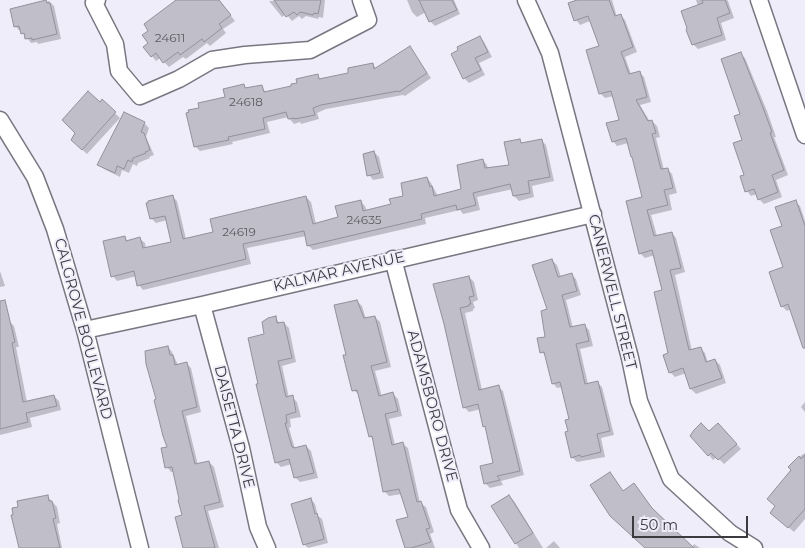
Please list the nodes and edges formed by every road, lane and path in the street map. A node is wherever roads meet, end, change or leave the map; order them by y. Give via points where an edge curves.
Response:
1 (361, 0) edge
2 (526, 0) edge
3 (759, 0) edge
4 (95, 1) edge
5 (0, 120) edge
6 (805, 135) edge
7 (592, 214) junction
8 (393, 259) junction
9 (202, 305) junction
10 (85, 330) junction
11 (140, 548) edge
12 (267, 548) edge
13 (480, 548) edge
14 (754, 548) edge

1 - 4 street via 368,20 310,50 212,60 140,96 119,71 116,44
2 - 7 street, CANERWELL STREET via 550,53
3 - 6 street
5 - 10 street, CALGROVE BOULEVARD via 35,177 55,229
7 - 8 street, KALMAR AVENUE
7 - 14 street, CANERWELL STREET via 639,401 671,479 730,533
8 - 9 street, KALMAR AVENUE
8 - 13 street, ADAMSBORO DRIVE via 459,510
9 - 10 street, KALMAR AVENUE
9 - 12 street, DAISETTA DRIVE via 241,448 258,527
10 - 11 street, CALGROVE BOULEVARD

